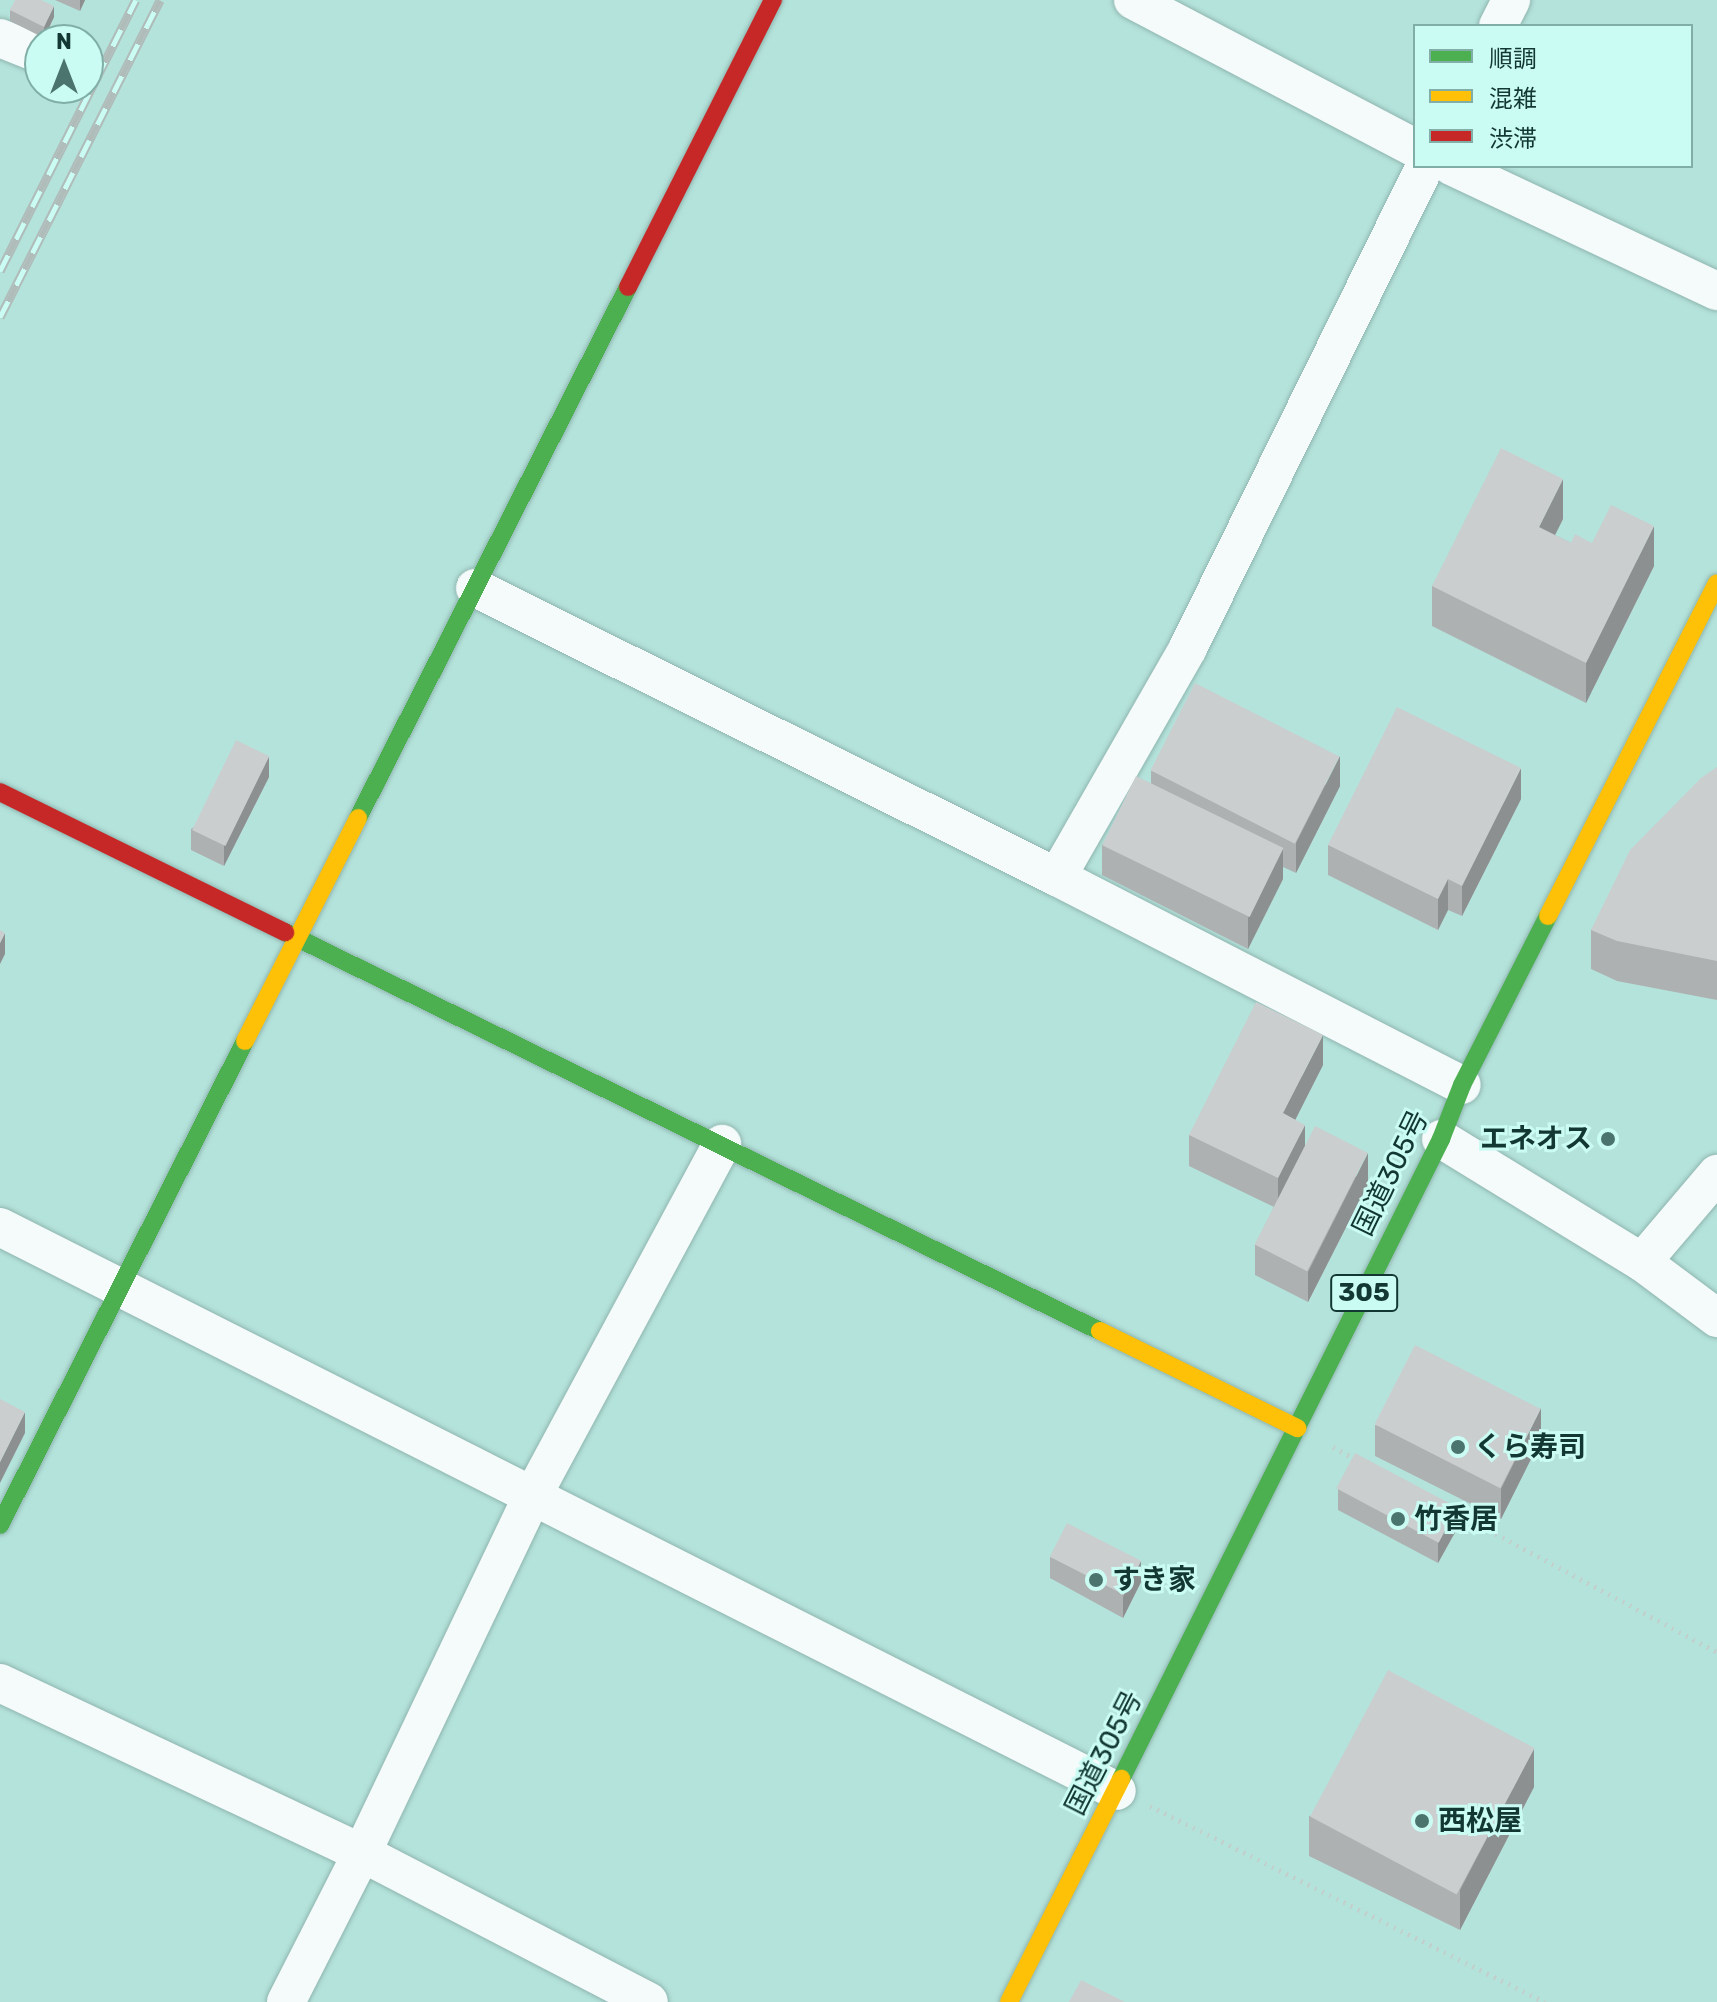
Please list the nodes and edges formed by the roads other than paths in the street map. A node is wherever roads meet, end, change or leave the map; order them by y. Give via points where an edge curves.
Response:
1 (773, 0) edge
2 (1133, 0) edge
3 (1511, 0) edge
4 (1499, 24) edge
5 (0, 38) edge
6 (24, 48) edge
7 (1413, 147) edge
8 (1424, 168) edge
9 (1455, 168) edge
10 (1717, 291) edge
11 (1717, 583) edge
12 (475, 588) junction
13 (0, 792) edge
14 (1057, 877) junction
15 (298, 938) junction
16 (1462, 1085) junction
17 (1441, 1139) junction
18 (722, 1144) junction
19 (1717, 1174) edge
20 (0, 1227) edge
21 (1642, 1262) junction
22 (121, 1286) junction
23 (1717, 1318) edge
24 (1297, 1428) junction
25 (533, 1495) junction
26 (0, 1525) edge
27 (0, 1683) edge
28 (1117, 1791) junction
29 (362, 1853) junction
30 (286, 2002) edge
31 (649, 2002) edge
32 (1009, 2002) edge

1 - 12 main road
2 - 7 street
3 - 4 street
5 - 6 street
8 - 14 street via 1188,648
9 - 10 street
11 - 16 main road, 国道305号 / 305
12 - 14 street
12 - 15 main road
13 - 15 main road
14 - 16 street
15 - 18 main road
15 - 22 main road
16 - 17 main road, 国道305号 / 305
17 - 21 street
17 - 24 main road, 国道305号 / 305
18 - 24 main road
18 - 25 street
19 - 21 street
20 - 22 street
21 - 23 street
22 - 25 street
22 - 26 main road
24 - 28 main road, 国道305号 / 305
25 - 28 street
25 - 29 street
27 - 29 street
28 - 32 main road, 国道305号 / 305
29 - 30 street
29 - 31 street

